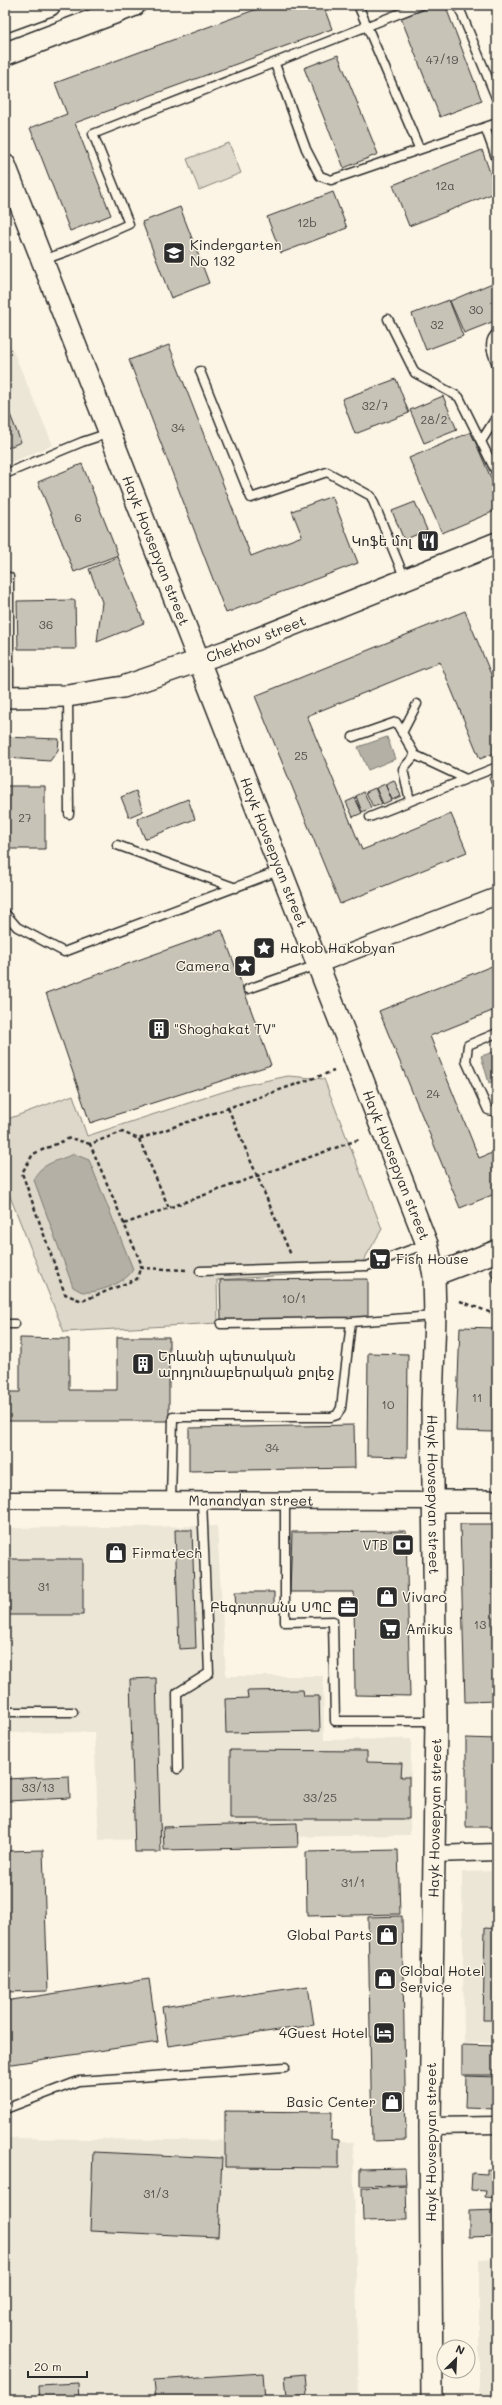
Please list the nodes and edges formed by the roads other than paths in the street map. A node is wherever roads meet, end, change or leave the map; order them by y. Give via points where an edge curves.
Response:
1 (49, 5) edge
2 (134, 5) edge
3 (358, 5) edge
4 (421, 5) edge
5 (458, 5) edge
6 (5, 21) edge
7 (368, 27) junction
8 (5, 54) edge
9 (275, 64) junction
10 (497, 100) edge
11 (497, 123) edge
12 (485, 127) junction
13 (419, 148) junction
14 (497, 160) edge
15 (5, 165) edge
16 (43, 260) junction
17 (388, 319) dead end
18 (497, 334) edge
19 (497, 366) edge
20 (200, 371) dead end
21 (497, 416) edge
22 (110, 433) junction
23 (482, 440) junction
24 (5, 474) edge
25 (497, 474) edge
26 (496, 541) edge
27 (404, 576) junction
28 (5, 577) edge
29 (197, 656) junction
30 (7, 692) edge
31 (68, 696) junction
32 (417, 704) dead end
33 (402, 733) junction
34 (353, 737) dead end
35 (415, 756) junction
36 (497, 768) edge
37 (466, 779) junction
38 (410, 801) junction
39 (69, 814) dead end
40 (370, 817) dead end
41 (117, 845) dead end
42 (282, 870) junction
43 (236, 888) junction
44 (497, 896) edge
45 (5, 913) edge
46 (317, 965) junction
47 (248, 988) dead end
48 (497, 1033) edge
49 (497, 1112) edge
50 (427, 1244) junction
51 (497, 1251) edge
52 (200, 1271) road end
53 (434, 1275) junction
54 (435, 1316) junction
55 (351, 1322) junction
56 (5, 1324) edge
57 (15, 1324) dead end
58 (220, 1324) dead end
59 (5, 1500) edge
60 (171, 1500) junction
61 (202, 1500) junction
62 (285, 1500) junction
63 (435, 1501) junction
64 (497, 1501) edge
65 (5, 1712) edge
66 (73, 1712) dead end
67 (436, 1720) junction
68 (178, 1769) dead end
69 (497, 1852) edge
70 (434, 1854) junction
71 (285, 2067) dead end
72 (5, 2109) edge
73 (497, 2125) edge
74 (430, 2126) junction
75 (432, 2400) edge

1 - 6 main road
2 - 8 main road
3 - 7 lane
4 - 7 lane
5 - 10 lane
7 - 9 lane
7 - 13 lane
9 - 13 lane via 306,150 320,176 331,180
9 - 16 lane via 93,134 128,224
11 - 12 lane
12 - 13 lane
12 - 14 lane
15 - 16 street, Hayk Hovsepyan street
16 - 22 street, Hayk Hovsepyan street
17 - 23 lane via 415,373 459,396
18 - 19 lane via 492,337 490,347
20 - 27 lane via 251,498 327,472 371,496
21 - 23 lane
22 - 24 lane
22 - 29 street, Hayk Hovsepyan street
23 - 25 lane
26 - 27 street, Chekhov street
27 - 29 street, Chekhov street
28 - 30 lane via 9,577
29 - 30 street, Chekhov street via 120,677 67,687
29 - 31 street, Chekhov street via 122,687
29 - 42 street, Hayk Hovsepyan street
30 - 31 street, Chekhov street
31 - 39 lane
32 - 33 lane
33 - 34 lane via 396,722
33 - 35 lane
35 - 37 lane
35 - 38 lane via 403,769
36 - 37 lane
37 - 38 lane
38 - 40 lane
41 - 43 lane
42 - 43 lane
42 - 46 street, Hayk Hovsepyan street
43 - 45 lane via 64,952 17,927
44 - 46 street
46 - 47 lane
46 - 50 street, Hayk Hovsepyan street
48 - 49 lane via 468,1045 466,1060 488,1110
50 - 52 lane via 367,1266
50 - 53 street, Hayk Hovsepyan street
51 - 53 street
53 - 54 street, Hayk Hovsepyan street
54 - 55 lane
54 - 63 street, Hayk Hovsepyan street via 432,1404
55 - 58 lane
55 - 60 lane via 341,1408 337,1415 173,1417
56 - 57 lane
59 - 60 street, Manandyan street
60 - 61 street, Manandyan street
61 - 62 street, Manandyan street
61 - 68 lane via 209,1673 177,1693
62 - 63 street, Manandyan street
62 - 67 lane via 285,1622 333,1622 335,1721
63 - 64 street, Manandyan street
63 - 67 street, Hayk Hovsepyan street
65 - 66 lane
67 - 70 street, Hayk Hovsepyan street
69 - 70 street
70 - 74 street, Hayk Hovsepyan street
71 - 72 lane via 80,2081
73 - 74 street
74 - 75 street, Hayk Hovsepyan street

